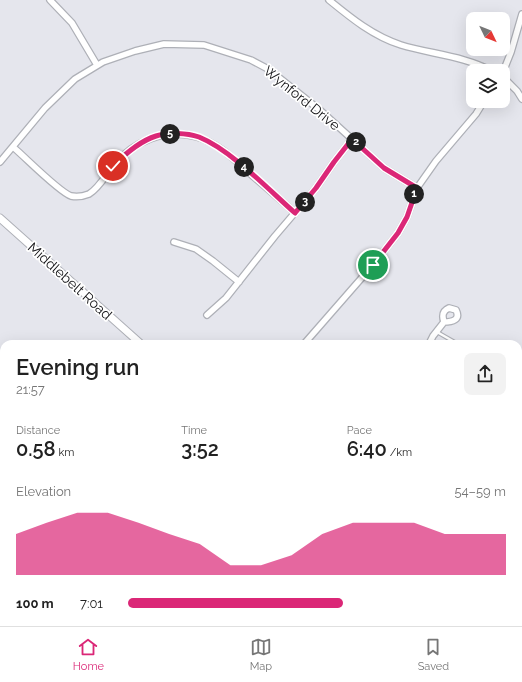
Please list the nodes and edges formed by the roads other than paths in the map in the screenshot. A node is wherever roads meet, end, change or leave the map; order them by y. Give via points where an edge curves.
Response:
1 (50, 0) edge
2 (328, 0) edge
3 (522, 14) edge
4 (480, 64) edge
5 (506, 64) edge
6 (97, 65) junction
7 (510, 84) edge
8 (522, 99) edge
9 (480, 108) edge
10 (352, 139) junction
11 (13, 147) junction
12 (0, 162) edge
13 (417, 188) junction
14 (295, 213) junction
15 (0, 218) edge
16 (174, 242) dead end
17 (239, 282) junction
18 (207, 314) dead end
19 (444, 322) dead end
20 (436, 332) junction
21 (137, 340) edge
22 (307, 340) edge
23 (431, 340) edge
24 (451, 340) edge

1 - 6 street via 72,23
2 - 4 street via 377,34 401,44
3 - 5 street
6 - 10 street, Wynford Drive via 134,51 164,44 204,45 251,60 268,69
6 - 11 street, Wynford Drive via 75,79 45,108
7 - 8 street
9 - 13 street
10 - 13 street, Wynford Drive via 384,168
10 - 14 street
11 - 12 street, Wynford Drive
11 - 14 street via 61,190 71,196 84,196 96,187 123,156 150,139 175,133 197,137 222,150
13 - 22 street via 407,217 398,233
14 - 17 street
15 - 21 street, Middlebelt Road
16 - 17 street via 213,260
17 - 18 street via 226,298
19 - 20 street
20 - 23 street
20 - 24 lane

